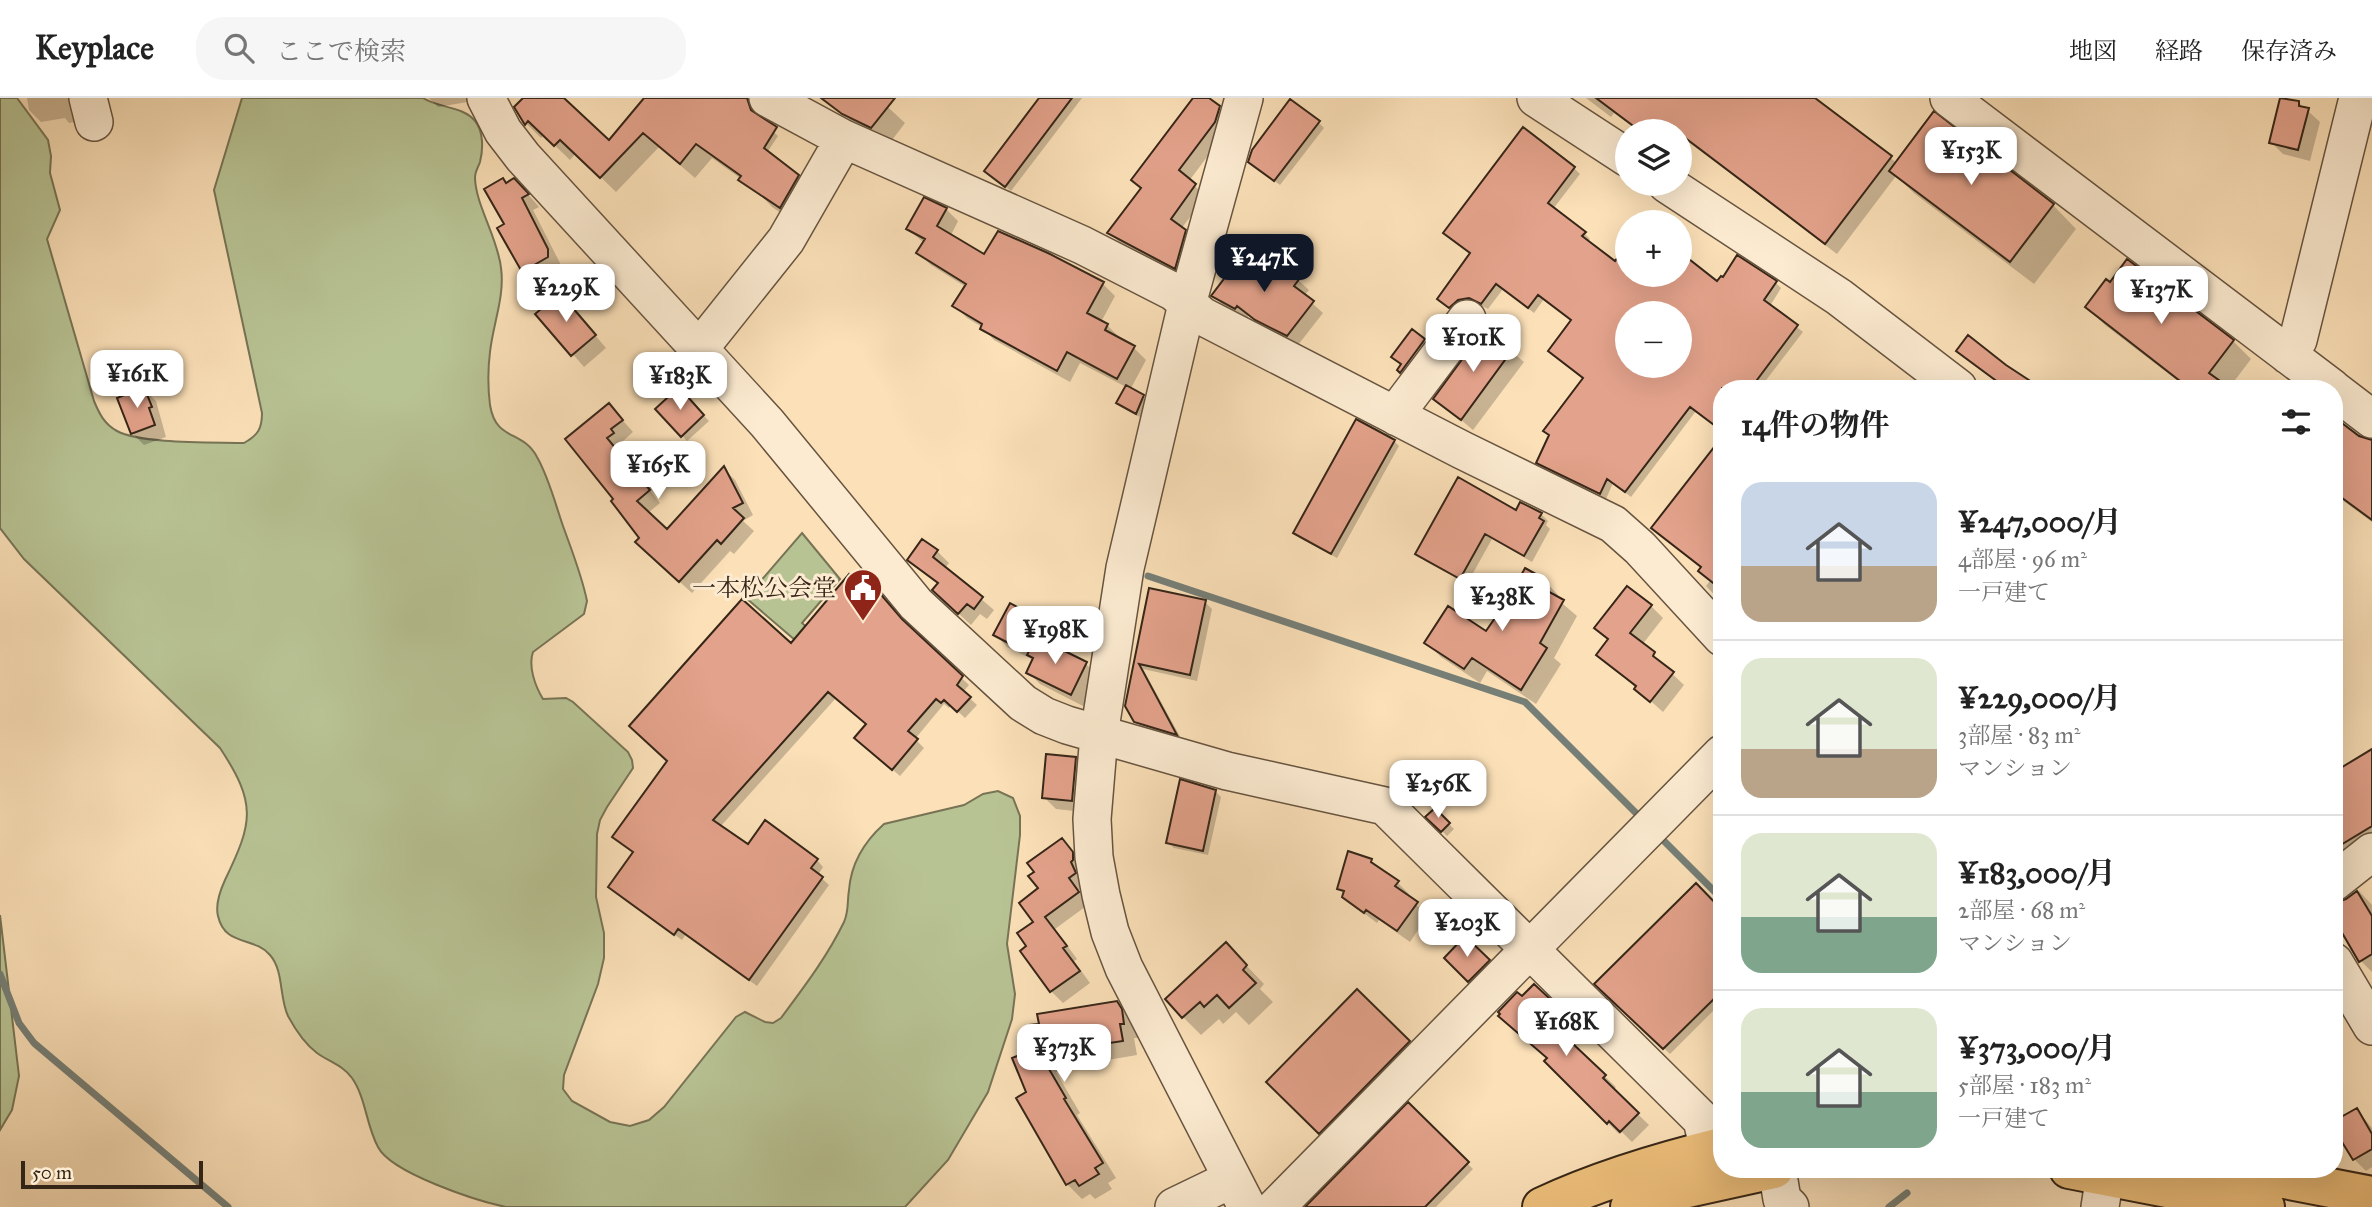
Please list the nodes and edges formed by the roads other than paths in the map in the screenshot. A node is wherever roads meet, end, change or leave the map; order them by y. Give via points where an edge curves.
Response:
1 (486, 98) edge
2 (768, 98) edge
3 (1244, 98) edge
4 (1536, 98) edge
5 (2358, 98) edge
6 (1972, 105) edge
7 (844, 139) junction
8 (1615, 150) edge
9 (1685, 196) edge
10 (1187, 304) junction
11 (1467, 319) dead end
12 (699, 349) junction
13 (2288, 355) junction
14 (1948, 380) edge
15 (2321, 380) edge
16 (2343, 397) edge
17 (1397, 417) junction
18 (2372, 419) edge
19 (1713, 627) edge
20 (1099, 734) junction
21 (1713, 763) edge
22 (2372, 852) edge
23 (2343, 875) edge
24 (1530, 949) junction
25 (2343, 977) edge
26 (2372, 1026) edge
27 (1713, 1143) edge
28 (1713, 1150) edge
29 (1734, 1178) edge
30 (1777, 1178) edge
31 (2239, 1178) edge
32 (2279, 1178) edge
33 (2091, 1184) edge
34 (1240, 1193) edge
35 (2372, 1196) edge
36 (1174, 1207) edge
37 (1276, 1207) edge
38 (1542, 1207) edge
39 (1630, 1207) edge
40 (1790, 1207) edge
41 (2263, 1207) edge

1 - 12 street via 523,158
2 - 7 street
3 - 10 street
4 - 8 street
5 - 13 street via 2298,341
6 - 13 street
7 - 10 street via 1083,245 1174,292
7 - 12 street via 786,240
9 - 14 street via 1839,297
10 - 17 street
10 - 20 street via 1120,593
11 - 17 street
12 - 20 street via 767,423 916,604 1023,703 1044,716
13 - 15 street
16 - 18 street
17 - 19 street via 1613,524
20 - 24 street via 1227,771 1385,806
20 - 34 street via 1092,819 1094,857 1110,932 1124,968
21 - 24 street
22 - 23 street
24 - 27 street via 1702,1120
24 - 37 street
25 - 26 street
28 - 38 main road via 1612,1178
29 - 39 main road via 1674,1191
30 - 40 street via 1782,1199
31 - 41 street
32 - 35 main road
33 - 41 main road
34 - 36 street

